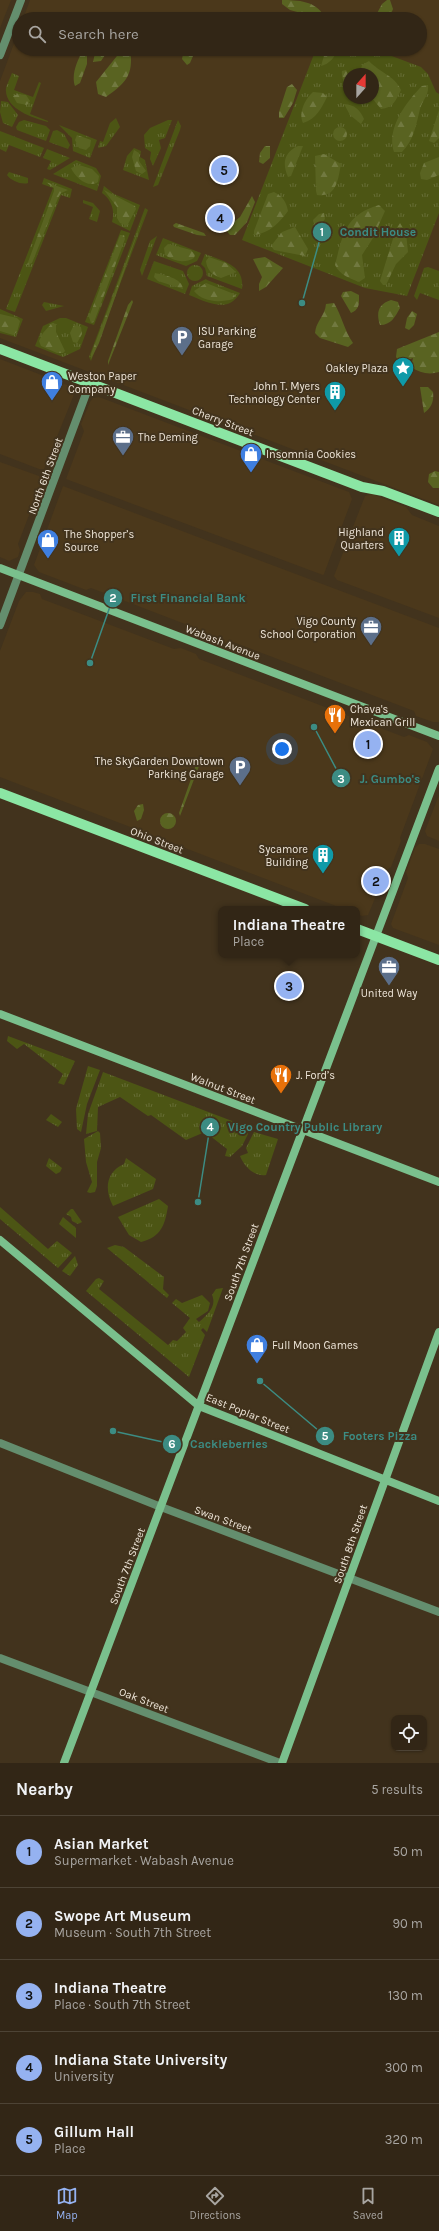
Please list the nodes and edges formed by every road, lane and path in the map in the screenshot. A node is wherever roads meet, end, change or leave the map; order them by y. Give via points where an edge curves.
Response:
1 (21, 0) edge
2 (16, 12) edge
3 (12, 24) edge
4 (0, 55) edge
5 (0, 349) edge
6 (90, 383) junction
7 (439, 512) edge
8 (0, 568) edge
9 (19, 575) junction
10 (0, 625) edge
11 (439, 736) edge
12 (439, 769) edge
13 (0, 793) edge
14 (297, 906) edge
15 (360, 930) edge
16 (376, 936) junction
17 (439, 960) edge
18 (0, 1014) edge
19 (302, 1130) junction
20 (439, 1182) edge
21 (0, 1240) edge
22 (439, 1332) edge
23 (199, 1406) junction
24 (0, 1443) edge
25 (384, 1480) junction
26 (439, 1501) edge
27 (161, 1507) junction
28 (350, 1578) junction
29 (439, 1612) edge
30 (0, 1658) edge
31 (91, 1692) junction
32 (64, 1763) edge
33 (281, 1763) edge

1 - 2 street
3 - 4 street
5 - 6 main road, Cherry Street
6 - 7 main road, Cherry Street via 355,484
6 - 9 street, North 6th Street
8 - 9 main road, Wabash Avenue
9 - 10 street, North 6th Street
9 - 11 main road, Wabash Avenue
12 - 16 main road, South 7th Street
13 - 14 main road, Ohio Street
15 - 16 main road
16 - 17 main road
16 - 19 main road, South 7th Street
18 - 19 main road, Walnut Street
19 - 20 main road, Walnut Street
19 - 23 main road, South 7th Street
21 - 23 main road, East Poplar Street
22 - 25 main road, South 8th Street
23 - 25 main road, East Poplar Street
23 - 27 main road, South 7th Street
24 - 27 street, Swan Street
25 - 26 main road, East Poplar Street
25 - 28 main road, South 8th Street
27 - 28 street, Swan Street
27 - 31 main road, South 7th Street
28 - 29 street, Swan Street
28 - 33 main road, South 8th Street
30 - 31 street, Oak Street
31 - 32 main road, South 7th Street
31 - 33 street, Oak Street

